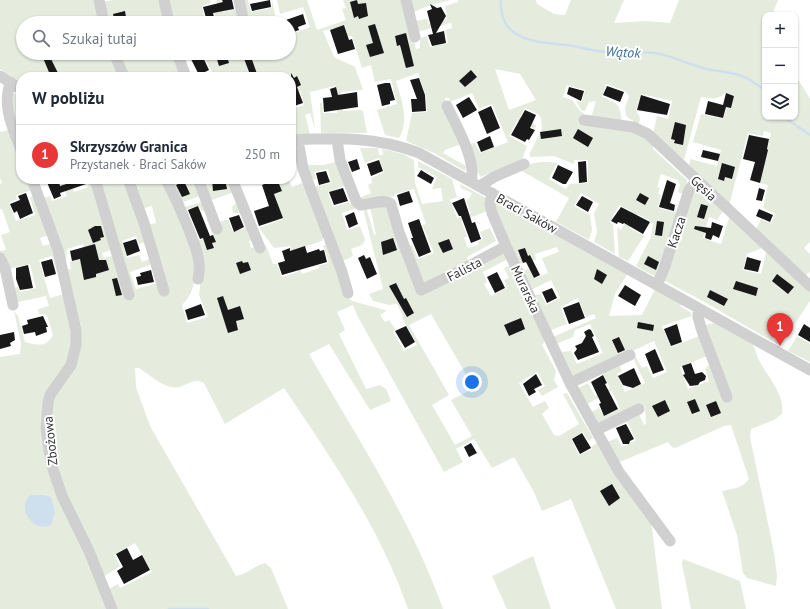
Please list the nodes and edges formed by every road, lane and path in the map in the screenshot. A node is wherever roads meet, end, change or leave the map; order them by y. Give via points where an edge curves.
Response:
1 (99, 0) edge
2 (164, 0) edge
3 (238, 0) edge
4 (406, 0) edge
5 (102, 16) edge
6 (167, 16) edge
7 (242, 16) edge
8 (415, 37) dead end
9 (117, 60) edge
10 (180, 60) edge
11 (122, 72) edge
12 (184, 72) edge
13 (0, 76) edge
14 (11, 82) junction
15 (16, 86) edge
16 (447, 106) dead end
17 (584, 120) dead end
18 (16, 137) edge
19 (337, 139) junction
20 (296, 140) edge
21 (296, 144) edge
22 (524, 164) dead end
23 (696, 181) junction
24 (34, 184) edge
25 (97, 184) edge
26 (130, 184) edge
27 (168, 184) edge
28 (200, 184) edge
29 (234, 184) edge
30 (475, 184) junction
31 (492, 193) junction
32 (217, 229) dead end
33 (506, 246) junction
34 (260, 248) dead end
35 (0, 258) edge
36 (198, 278) dead end
37 (657, 285) junction
38 (810, 286) edge
39 (164, 290) dead end
40 (348, 293) dead end
41 (130, 295) dead end
42 (13, 306) dead end
43 (698, 308) junction
44 (630, 355) dead end
45 (810, 370) edge
46 (570, 383) junction
47 (727, 397) dead end
48 (639, 409) dead end
49 (596, 430) junction
50 (670, 541) dead end
51 (112, 609) edge

1 - 5 street
2 - 6 street
3 - 7 street
4 - 8 street
9 - 11 street
10 - 12 street
13 - 14 street
14 - 15 street
14 - 18 street via 7,93 7,105
16 - 30 street via 473,170
17 - 23 street, Gęsia via 641,130
19 - 20 street, Braci Saków
19 - 30 street, Braci Saków via 371,140 400,146
19 - 33 street, Falista via 340,160 356,201 360,205 383,201 391,204 421,290
21 - 40 street
22 - 30 street
23 - 37 street, Kacza via 689,190
23 - 38 street, Gęsia
24 - 51 street, Zbożowa via 58,250 76,331 76,345 71,365 50,395 48,403 46,428 52,466 62,496 89,551
25 - 41 street
26 - 39 street
27 - 36 street via 193,241 199,262
28 - 32 street
29 - 34 street
30 - 31 street, Braci Saków
31 - 33 street, Murarska via 492,213
31 - 37 street, Braci Saków
33 - 46 street, Murarska
35 - 42 street
37 - 43 street, Braci Saków
43 - 45 street, Braci Saków
43 - 47 street via 701,328
44 - 46 street
46 - 49 street, Murarska
48 - 49 street
49 - 50 street, Murarska via 619,472

